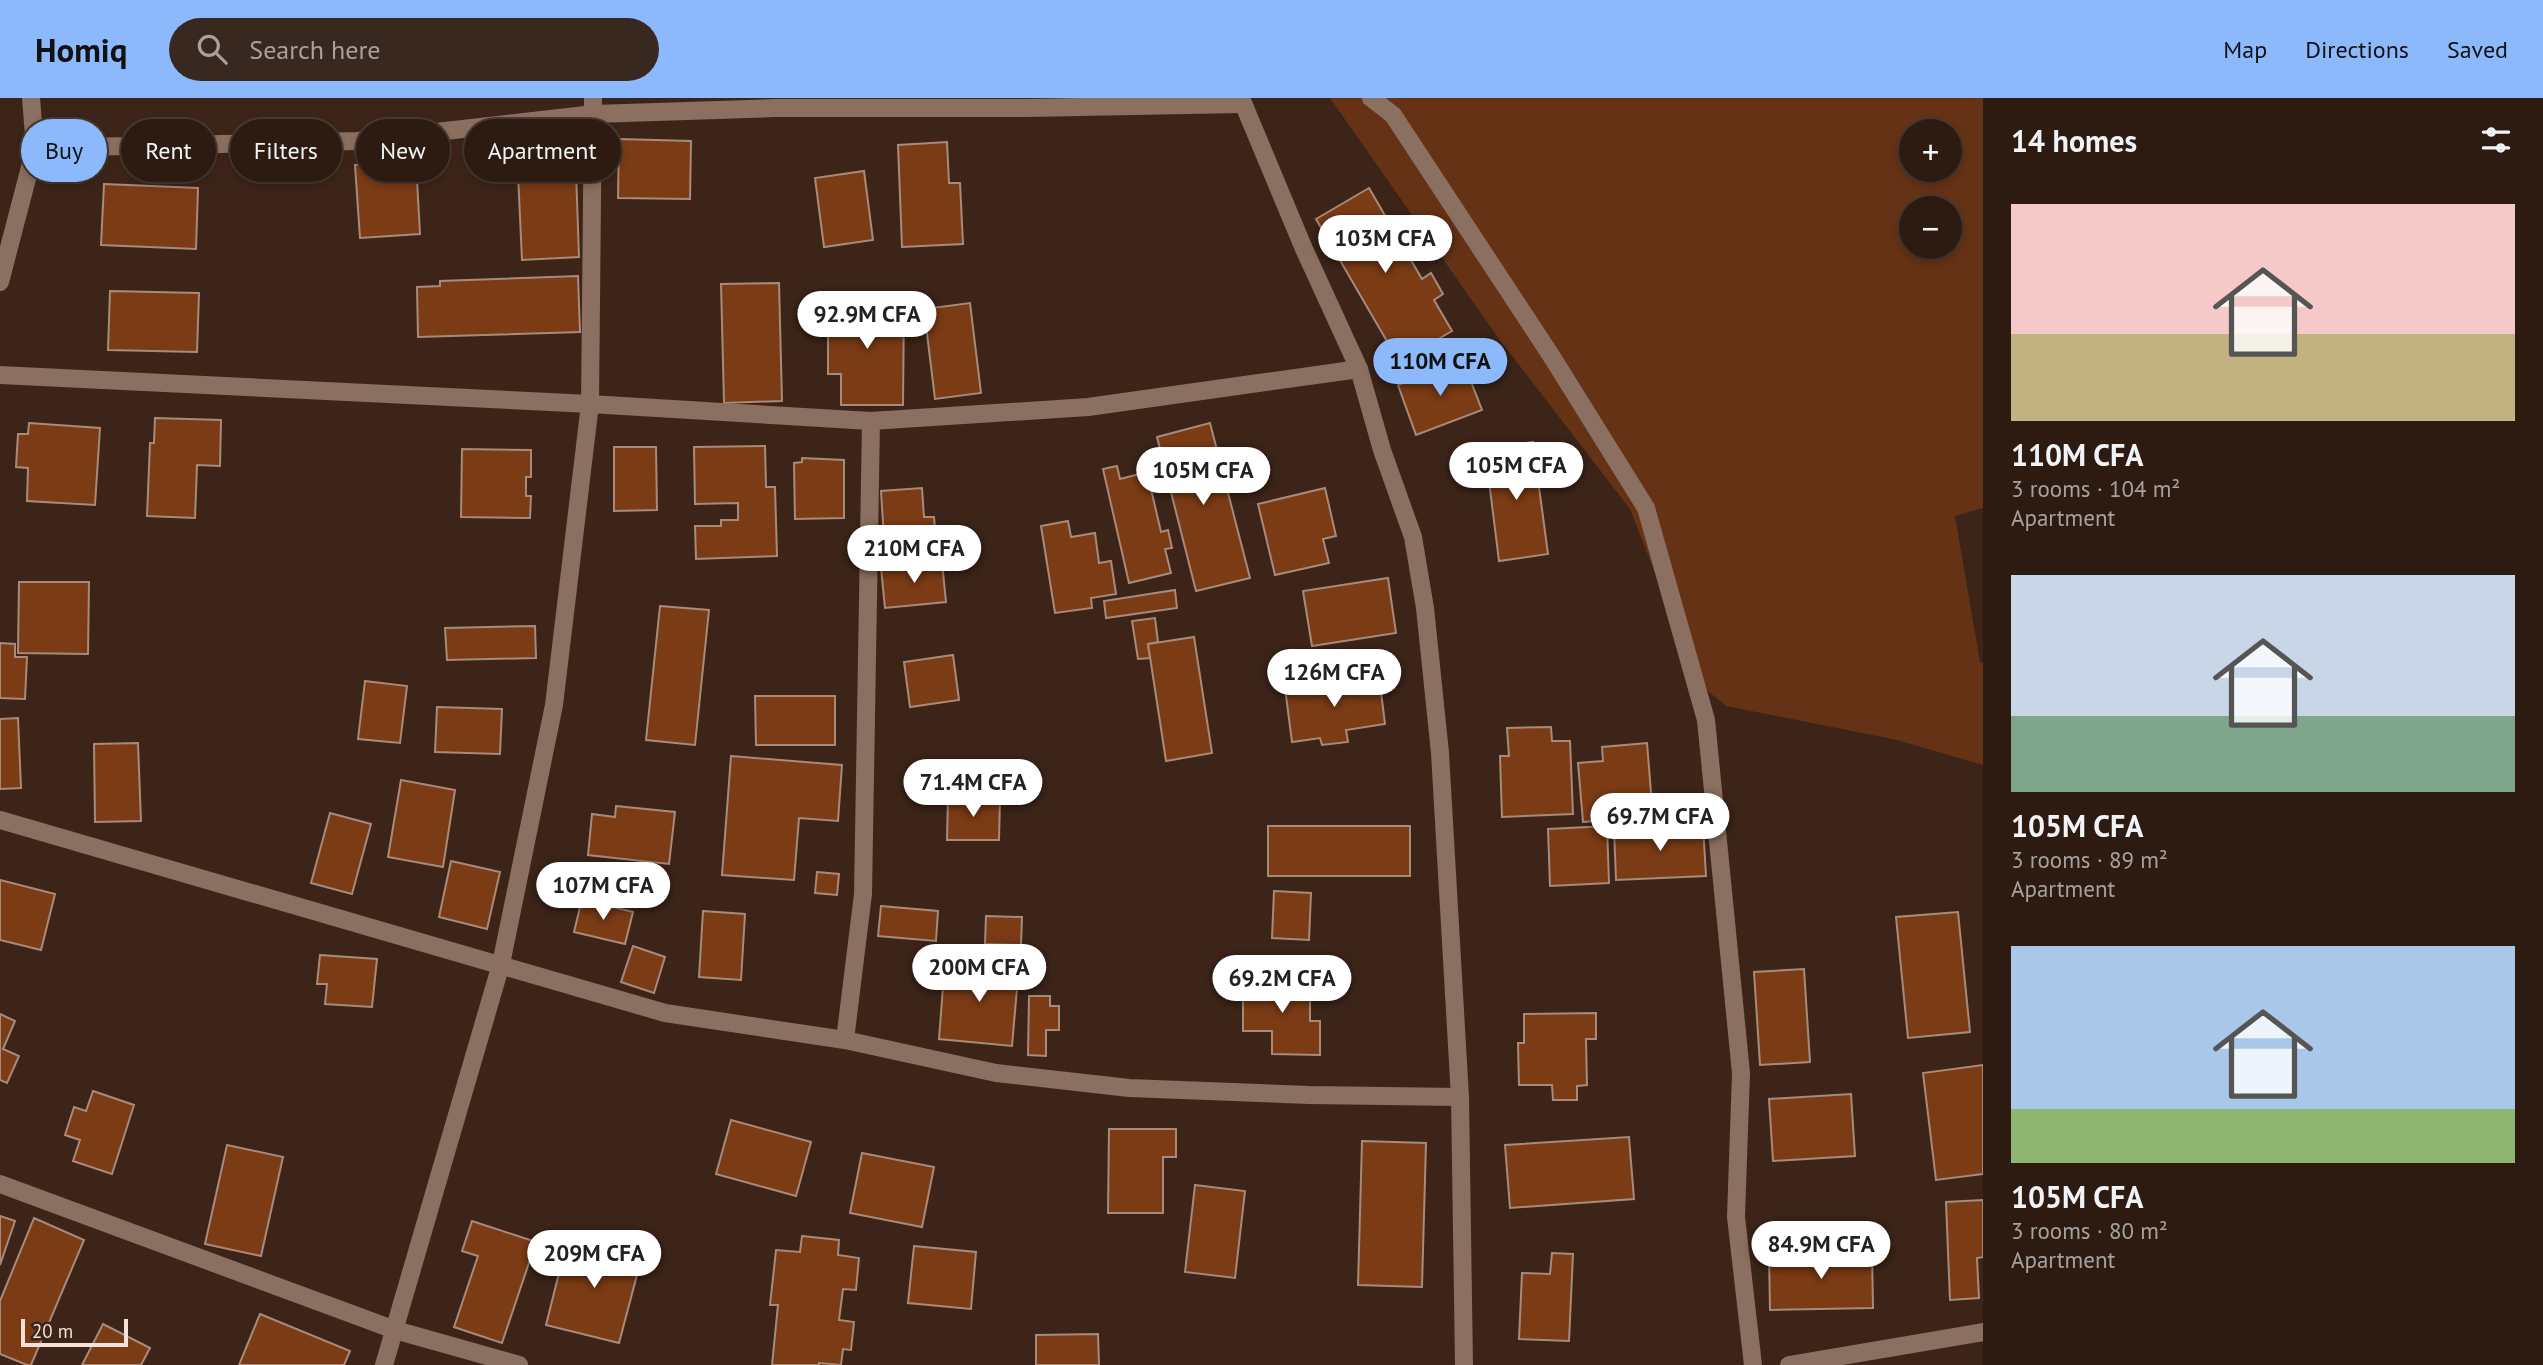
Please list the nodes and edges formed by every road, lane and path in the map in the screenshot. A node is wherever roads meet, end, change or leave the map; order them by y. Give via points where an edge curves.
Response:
1 (31, 98) edge
2 (1371, 98) edge
3 (1241, 101) edge
4 (593, 106) edge
5 (33, 119) edge
6 (107, 146) edge
7 (26, 182) edge
8 (0, 282) edge
9 (1359, 369) junction
10 (0, 375) edge
11 (590, 404) junction
12 (871, 421) junction
13 (0, 820) edge
14 (501, 964) junction
15 (845, 1040) junction
16 (1460, 1097) junction
17 (0, 1184) edge
18 (395, 1330) junction
19 (1983, 1332) edge
20 (384, 1365) edge
21 (519, 1365) edge
22 (1464, 1365) edge
23 (1753, 1365) edge
24 (1789, 1365) edge

1 - 5 street
2 - 23 street via 1393,115 1646,508 1706,720 1741,1073 1736,1217
3 - 4 street via 1026,108
3 - 9 street
4 - 6 street via 357,141
4 - 11 street
7 - 8 street
9 - 12 street via 1088,407
9 - 16 street via 1413,537 1425,608 1440,753
10 - 11 street
11 - 12 street
11 - 14 street via 554,705
12 - 15 street via 863,894
13 - 14 street
14 - 15 street via 665,1013
14 - 18 street
15 - 16 street via 996,1073 1129,1088
16 - 22 street
17 - 18 street
18 - 20 street
18 - 21 street
19 - 24 street

